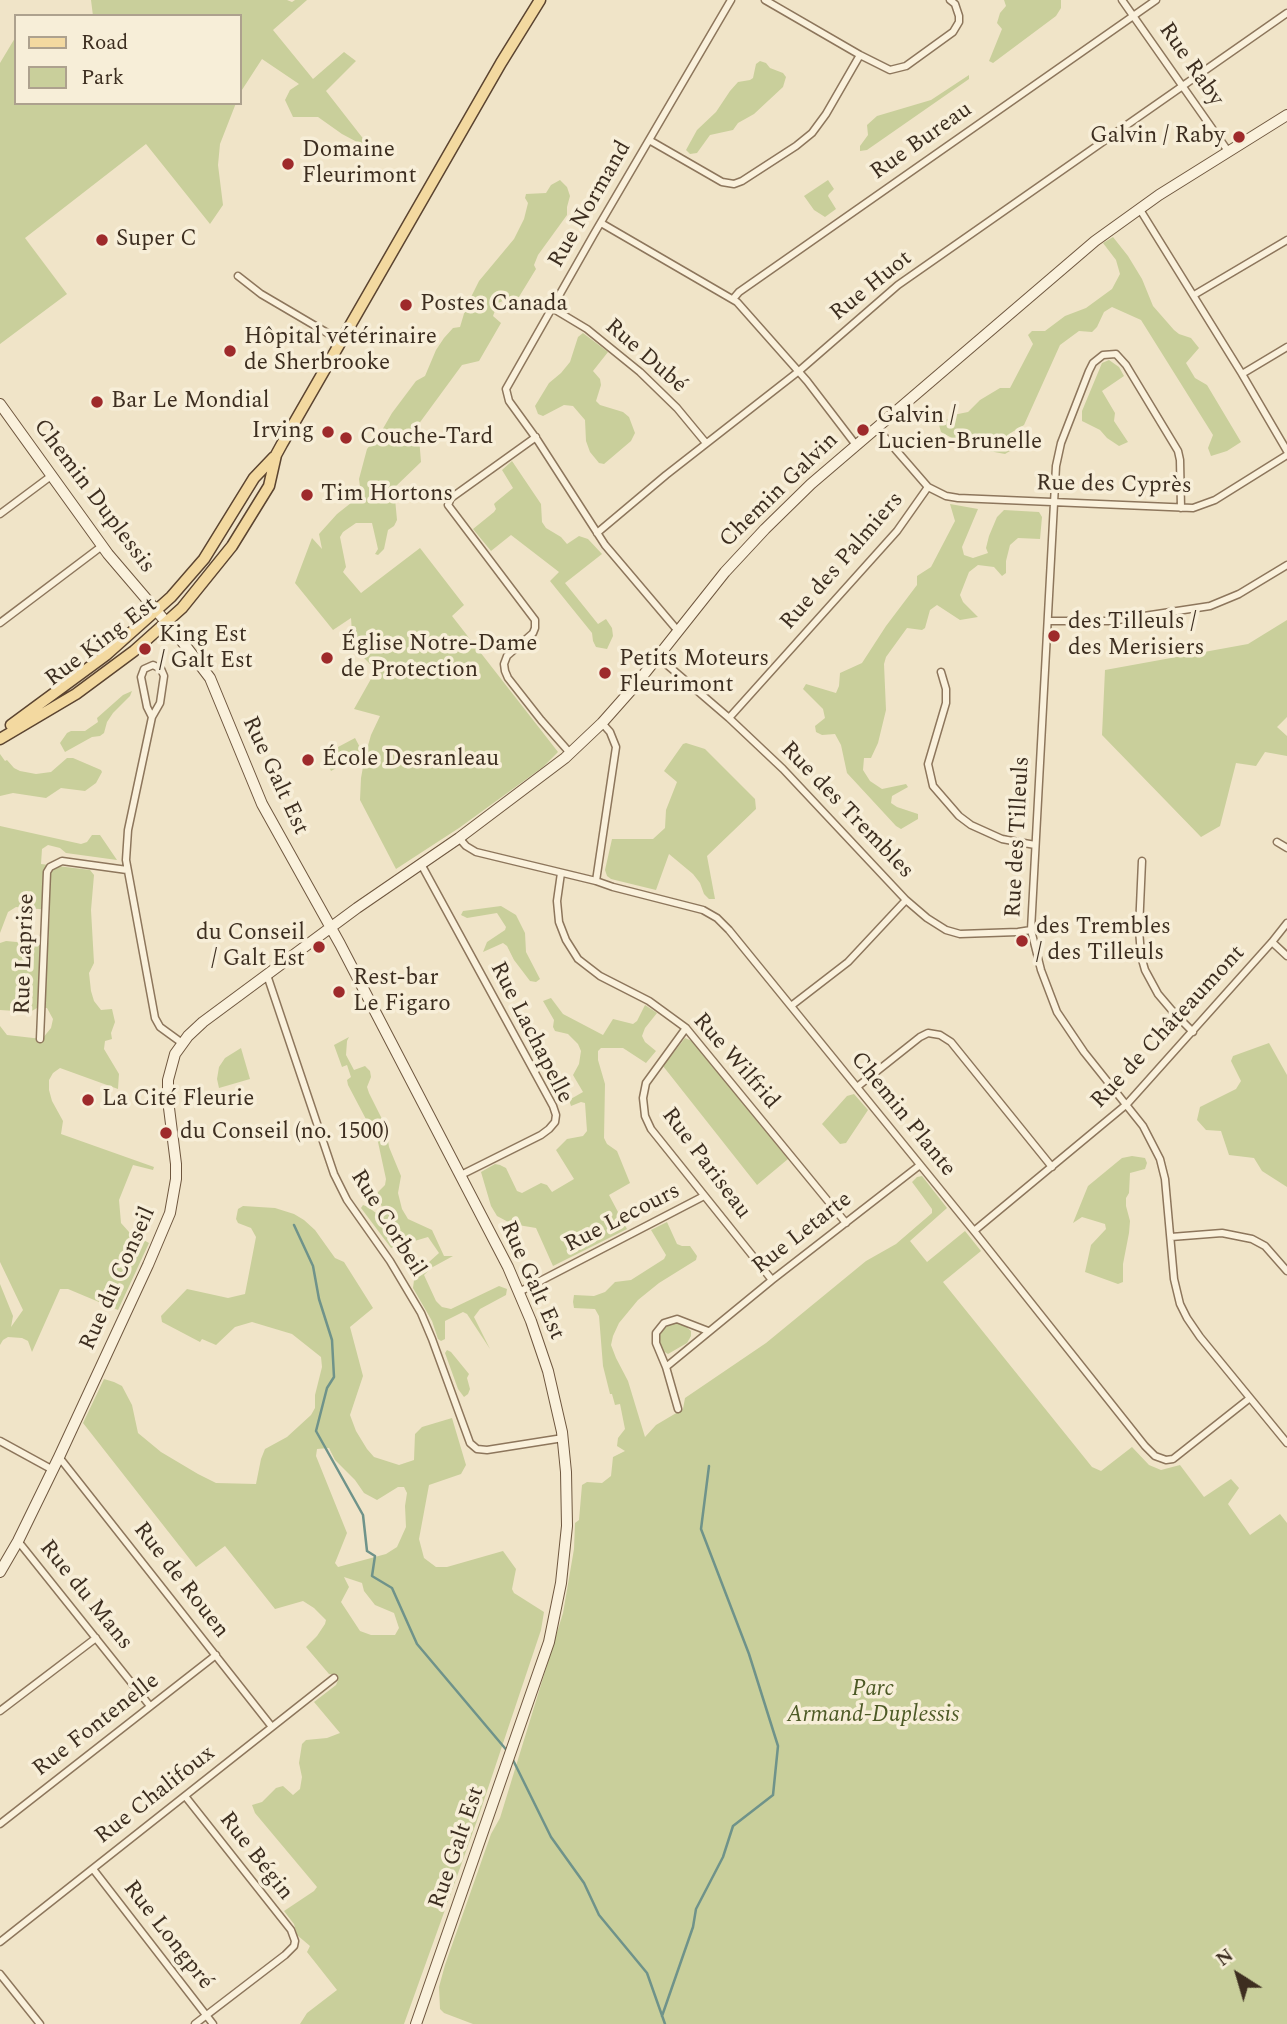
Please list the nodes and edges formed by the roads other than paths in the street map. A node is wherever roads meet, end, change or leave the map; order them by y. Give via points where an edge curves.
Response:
1 (540, 0) edge
2 (731, 0) edge
3 (765, 0) edge
4 (950, 0) edge
5 (1122, 0) edge
6 (1156, 0) edge
7 (1287, 13) edge
8 (1134, 16) junction
9 (860, 55) junction
10 (1183, 86) junction
11 (1287, 115) edge
12 (649, 140) junction
13 (1228, 151) junction
14 (1139, 208) junction
15 (601, 223) junction
16 (1287, 240) edge
17 (238, 276) dead end
18 (1194, 295) junction
19 (733, 299) junction
20 (552, 308) junction
21 (341, 341) junction
22 (1287, 347) edge
23 (799, 371) junction
24 (1242, 374) junction
25 (0, 404) edge
26 (876, 427) junction
27 (536, 437) junction
28 (706, 443) junction
29 (856, 445) junction
30 (1287, 453) edge
31 (275, 455) junction
32 (51, 476) junction
33 (928, 487) junction
34 (1053, 504) junction
35 (1181, 508) junction
36 (0, 514) edge
37 (597, 533) junction
38 (102, 546) junction
39 (1287, 565) edge
40 (156, 611) junction
41 (1048, 621) junction
42 (166, 623) junction
43 (0, 624) edge
44 (678, 631) junction
45 (658, 657) junction
46 (941, 672) dead end
47 (152, 717) junction
48 (729, 718) junction
49 (602, 723) junction
50 (0, 734) edge
51 (0, 739) edge
52 (570, 753) junction
53 (459, 838) junction
54 (1276, 842) dead end
55 (1035, 845) junction
56 (1287, 848) edge
57 (1142, 861) dead end
58 (422, 864) junction
59 (127, 870) junction
60 (561, 873) junction
61 (596, 881) junction
62 (906, 900) junction
63 (1287, 923) edge
64 (331, 928) junction
65 (1031, 930) junction
66 (1272, 942) junction
67 (1287, 956) edge
68 (267, 975) junction
69 (791, 1006) junction
70 (686, 1028) junction
71 (1193, 1032) junction
72 (40, 1038) dead end
73 (182, 1043) junction
74 (857, 1087) junction
75 (1127, 1104) junction
76 (920, 1165) junction
77 (1052, 1167) junction
78 (461, 1175) junction
79 (704, 1196) junction
80 (846, 1223) junction
81 (974, 1231) junction
82 (1171, 1237) junction
83 (1287, 1271) edge
84 (772, 1280) junction
85 (519, 1292) junction
86 (708, 1331) junction
87 (666, 1367) junction
88 (1250, 1398) junction
89 (678, 1409) dead end
90 (563, 1438) junction
91 (0, 1441) edge
92 (1287, 1443) edge
93 (59, 1457) junction
94 (53, 1470) junction
95 (18, 1541) junction
96 (0, 1573) edge
97 (96, 1638) junction
98 (216, 1655) junction
99 (334, 1678) dead end
100 (150, 1706) junction
101 (0, 1711) edge
102 (272, 1727) junction
103 (185, 1796) junction
104 (0, 1824) edge
105 (93, 1869) junction
106 (0, 1942) edge
107 (0, 1974) edge
108 (206, 2015) junction
109 (40, 2024) edge
110 (195, 2024) edge
111 (213, 2024) edge
112 (416, 2024) edge

1 - 21 main road, Rue King Est
2 - 12 street, Rue Normand
3 - 9 street
4 - 9 street via 959,16 953,32 906,66 890,70
5 - 8 street, Rue Raby
6 - 8 street, Rue Bureau
7 - 10 street, Rue Huot
8 - 10 street, Rue Raby
8 - 19 street, Rue Bureau
9 - 12 street via 812,133 734,184 722,182
10 - 13 street, Rue Raby
10 - 23 street, Rue Huot via 898,285
11 - 13 street, Chemin Galvin
12 - 15 street, Rue Normand
13 - 14 street, Chemin Galvin
14 - 18 street
14 - 26 street, Chemin Galvin
15 - 19 street
15 - 20 street, Rue Normand
16 - 18 street
17 - 21 street
18 - 24 street
19 - 23 street
20 - 27 street, Rue Normand via 506,389 509,401
20 - 28 street, Rue Dubé via 587,329 640,372
21 - 31 main road, Rue King Est
22 - 24 street
23 - 28 street, Rue Huot
23 - 29 street
24 - 30 street
25 - 32 street, Chemin Duplessis
26 - 29 street, Chemin Galvin
26 - 33 street, Rue des Palmiers
27 - 37 street, Rue Normand
27 - 52 street via 448,502 535,620 533,633 504,664 508,678
28 - 37 street, Rue Huot
29 - 44 street, Chemin Galvin via 765,529
30 - 35 street, Rue des Cyprès via 1215,500
31 - 40 main road, Rue King Est via 254,478 204,559
31 - 42 main road, Rue King Est via 268,486 242,531
32 - 36 street
32 - 38 street, Chemin Duplessis
33 - 34 street, Rue des Cyprès via 958,499
33 - 48 street, Rue des Palmiers via 897,531
34 - 35 street, Rue des Cyprès
34 - 35 street, Rue des Tilleuls via 1061,443 1089,371 1098,358 1110,353 1126,365 1178,452
34 - 41 street, Rue des Tilleuls
37 - 44 street, Rue Normand
38 - 40 street, Chemin Duplessis
38 - 43 street
39 - 41 street via 1210,607 1111,621
40 - 42 street, Rue Galt Est
40 - 50 main road, Rue King Est via 106,655
41 - 55 street, Rue des Tilleuls
42 - 51 main road, Rue King Est via 102,676
42 - 64 street, Rue Galt Est via 209,678 262,804
44 - 45 street, Chemin Galvin
45 - 48 street, Rue des Trembles
45 - 49 street, Chemin Galvin
46 - 55 street via 946,703 928,764 933,786 971,825 1002,839
47 - 47 street via 160,703 164,676 153,666 144,669 141,677
47 - 59 street via 128,830
48 - 62 street, Rue des Trembles via 806,792
49 - 52 street, Chemin Galvin
49 - 61 street via 616,747
52 - 53 street, Chemin Galvin
53 - 58 street, Chemin Galvin
53 - 60 street, Chemin Plante via 476,852
54 - 56 street
55 - 65 street, Rue des Tilleuls
57 - 71 street via 1141,957 1158,993
58 - 64 street, Chemin Galvin
58 - 78 street, Rue Lachapelle via 555,1115 555,1122 541,1135
59 - 72 street, Rue Laprise via 61,861 47,872
59 - 73 street via 155,1018
60 - 61 street, Chemin Plante
60 - 70 street, Rue Wilfrid via 559,922 578,958
61 - 69 street, Chemin Plante via 711,913
62 - 65 street, Rue des Trembles via 946,930 960,934
62 - 69 street via 848,962
63 - 66 street, Rue de Châteaumont
64 - 68 street, Rue du Conseil
64 - 78 street, Rue Galt Est
65 - 75 street, Rue des Tilleuls via 1057,1012
66 - 67 street
66 - 71 street, Rue de Châteaumont
68 - 73 street, Rue du Conseil
68 - 90 street, Rue Corbeil via 334,1174 421,1313 465,1435 473,1447 487,1450
69 - 74 street, Chemin Plante
70 - 79 street, Rue Pariseau via 650,1076 643,1098 651,1129
70 - 80 street, Rue Wilfrid
71 - 75 street, Rue de Châteaumont
73 - 93 street, Rue du Conseil via 168,1080 176,1164 170,1213
74 - 76 street, Chemin Plante
74 - 77 street via 920,1037 940,1035 951,1042
75 - 77 street, Rue de Châteaumont
75 - 82 street, Rue des Tilleuls via 1160,1159
76 - 80 street, Rue Letarte
76 - 81 street, Chemin Plante
77 - 81 street, Rue de Châteaumont
78 - 85 street, Rue Galt Est
79 - 84 street, Rue Pariseau
79 - 85 street, Rue Lecours
80 - 84 street, Rue Letarte
81 - 88 street, Chemin Plante via 1150,1453 1160,1459 1180,1455
82 - 83 street via 1222,1233 1252,1239 1265,1246
82 - 88 street, Rue des Tilleuls via 1176,1291 1187,1318
84 - 86 street, Rue Letarte
85 - 90 street, Rue Galt Est via 548,1371
86 - 87 street, Rue Letarte
86 - 87 street via 677,1319 664,1323 655,1338
87 - 89 street
88 - 92 street, Rue des Tilleuls
90 - 112 street, Rue Galt Est via 568,1526 549,1642
91 - 94 street
93 - 94 street, Rue du Conseil
93 - 98 street, Rue de Rouen
94 - 95 street, Rue du Conseil
95 - 96 street, Rue du Conseil
95 - 97 street, Rue du Mans
97 - 100 street, Rue du Mans
97 - 101 street
98 - 100 street, Rue Fontenelle
98 - 102 street, Rue de Rouen
99 - 102 street, Rue Chalifoux
100 - 104 street, Rue Fontenelle
102 - 103 street, Rue Chalifoux
103 - 105 street, Rue Chalifoux
103 - 108 street, Rue Bégin via 295,1941 285,1955
105 - 106 street, Rue Chalifoux
105 - 108 street, Rue Longpré
107 - 109 street
108 - 110 street
108 - 111 street, Rue Longpré

